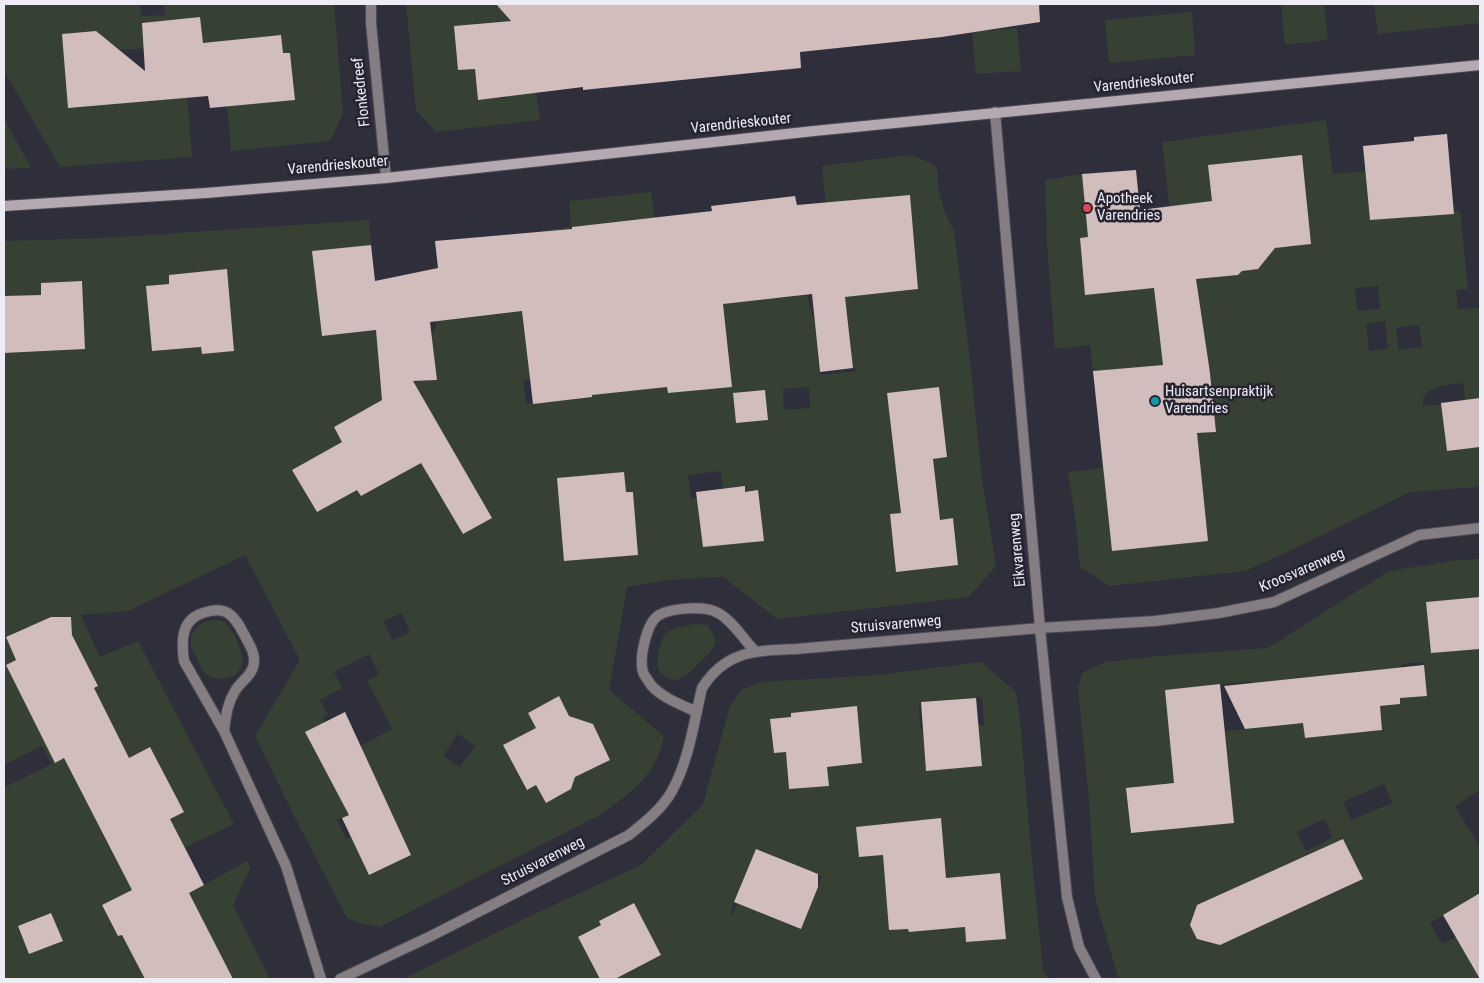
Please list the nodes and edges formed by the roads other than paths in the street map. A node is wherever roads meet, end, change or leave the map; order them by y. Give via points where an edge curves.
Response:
1 (371, 4) edge
2 (1480, 65) edge
3 (995, 112) junction
4 (386, 178) junction
5 (4, 206) edge
6 (1480, 528) edge
7 (1040, 628) junction
8 (755, 651) junction
9 (696, 712) junction
10 (224, 731) junction
11 (321, 979) edge
12 (340, 979) edge
13 (1096, 979) edge

1 - 4 street, Flonkedreef
2 - 3 street, Varendrieskouter
3 - 4 street, Varendrieskouter
3 - 7 street, Eikvarenweg
4 - 5 street, Varendrieskouter
6 - 7 street, Kroosvarenweg via 1418,535 1274,602 1155,621
7 - 8 street, Struisvarenweg
7 - 13 street, Eikvarenweg via 1067,897 1079,947
8 - 9 street, Struisvarenweg via 738,656 709,676 702,688
8 - 9 street via 731,624 718,613 705,608 659,615 645,639 643,672 652,686 665,696
9 - 12 street, Struisvarenweg via 682,768 671,792 654,814 630,836
10 - 10 street via 184,661 182,649 188,621 199,613 218,610 228,613 236,621 253,652 254,663 227,706
10 - 11 street via 286,866

